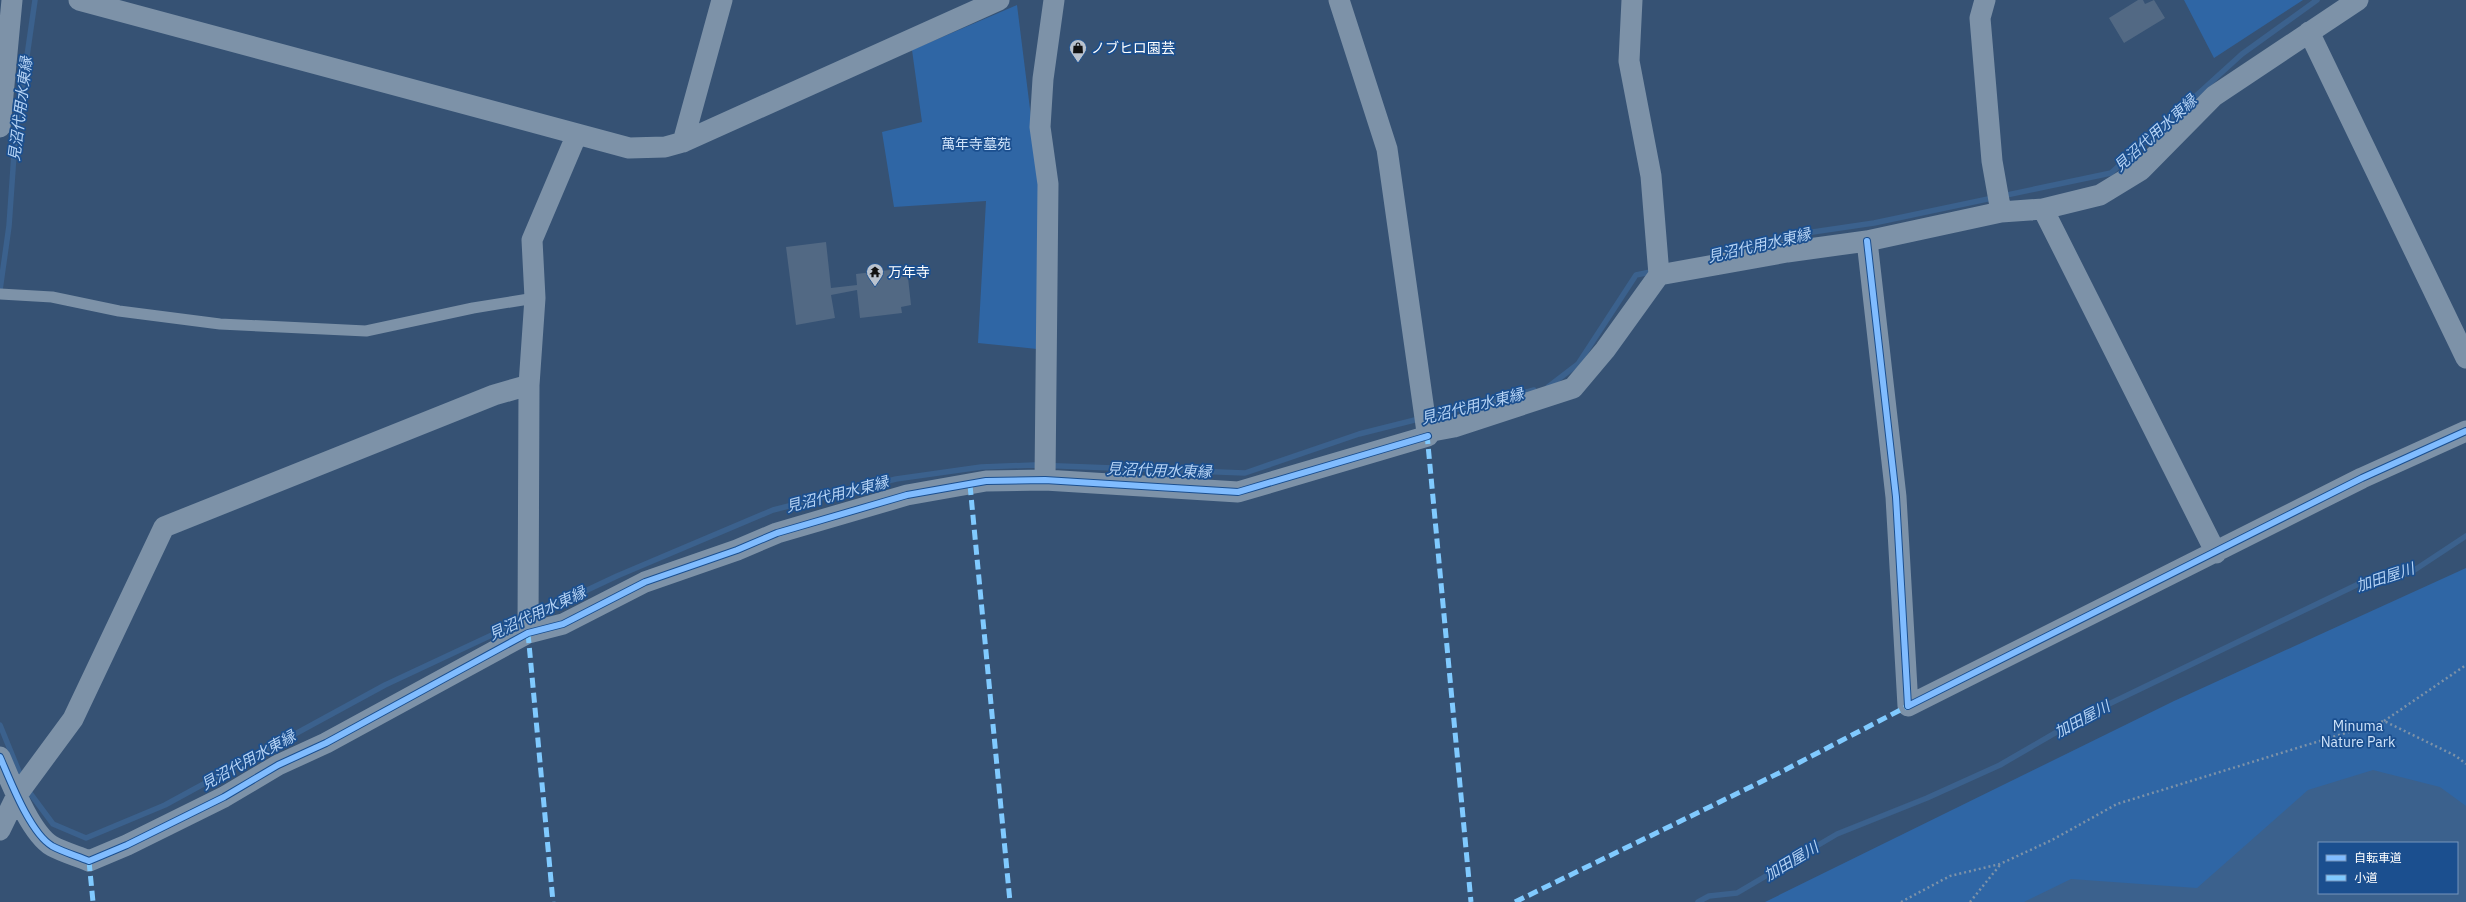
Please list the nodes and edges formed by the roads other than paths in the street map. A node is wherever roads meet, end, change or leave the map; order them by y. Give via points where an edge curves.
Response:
1 (12, 0) edge
2 (79, 0) edge
3 (722, 0) edge
4 (999, 0) edge
5 (1054, 0) edge
6 (1339, 0) edge
7 (1632, 0) edge
8 (1985, 0) edge
9 (2358, 0) edge
10 (2309, 32) junction
11 (0, 127) edge
12 (577, 134) junction
13 (683, 142) junction
14 (2043, 208) junction
15 (2001, 212) junction
16 (1867, 241) junction
17 (1659, 275) junction
18 (0, 294) edge
19 (534, 298) junction
20 (2466, 358) edge
21 (529, 385) junction
22 (2466, 431) edge
23 (1428, 436) dead end
24 (1045, 480) junction
25 (2216, 553) junction
26 (528, 632) junction
27 (0, 757) edge
28 (17, 795) junction
29 (0, 830) edge

1 - 11 street
2 - 12 street
3 - 13 street
4 - 13 street
5 - 24 street via 1043,79 1040,127 1048,184
6 - 17 street via 1387,149 1427,432 1454,427 1573,388 1605,350
7 - 17 street via 1629,61 1651,176
8 - 15 street via 1980,18 1992,161
9 - 10 street
10 - 14 street via 2214,96 2141,170 2100,195
10 - 20 street
12 - 13 street via 629,148 665,147
12 - 19 street via 532,240
14 - 15 street
14 - 25 street
15 - 16 street
16 - 17 street via 1787,252
16 - 25 street via 1896,497 1908,706
18 - 19 lane via 52,297 119,311 220,324 366,330
19 - 21 street
21 - 26 street
21 - 28 street via 494,396 164,526 73,719
22 - 25 street via 2362,478
23 - 24 street via 1238,492
24 - 26 street via 986,481 907,495 777,533 737,550 645,582 563,624
26 - 28 street via 224,797 89,861 51,845 35,827
27 - 28 street
28 - 29 street

